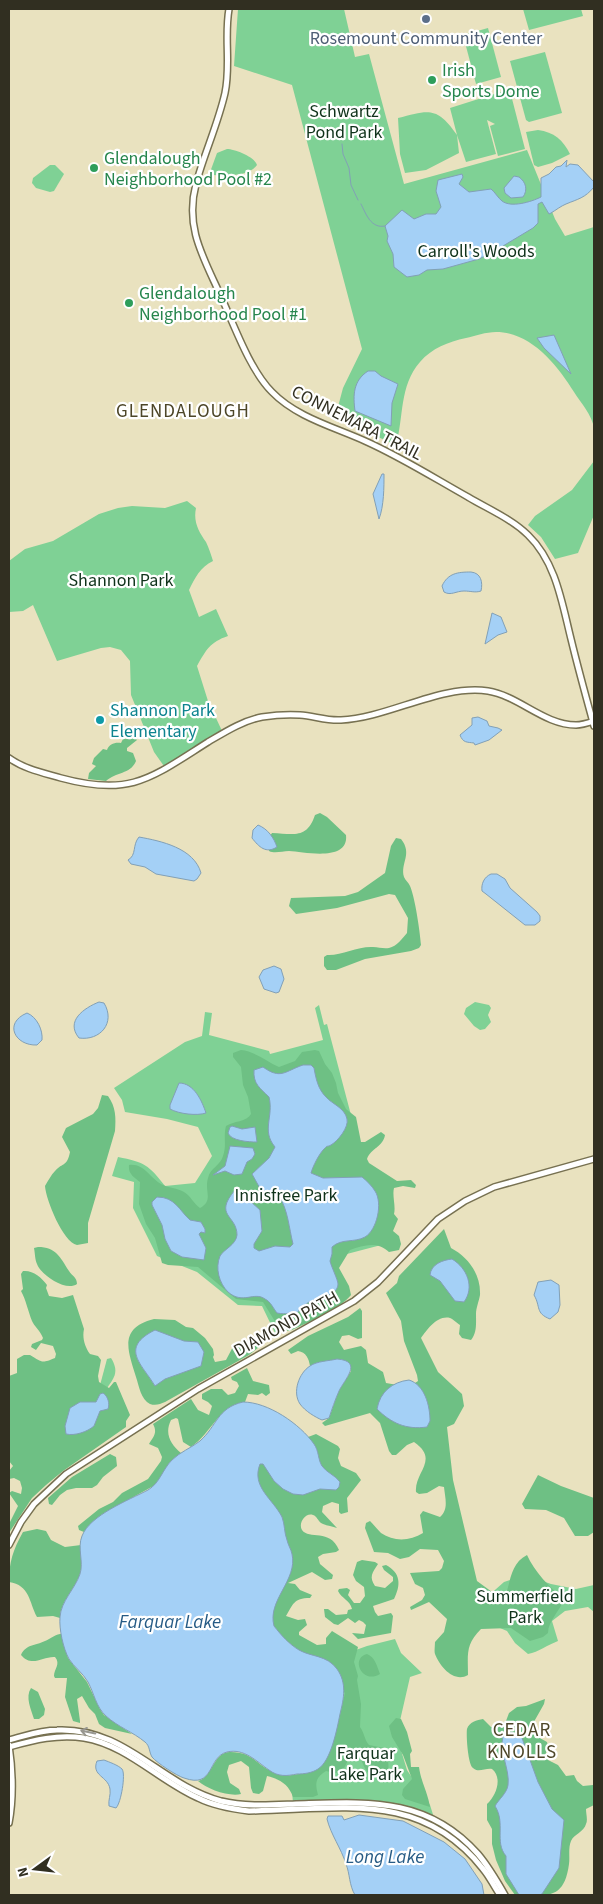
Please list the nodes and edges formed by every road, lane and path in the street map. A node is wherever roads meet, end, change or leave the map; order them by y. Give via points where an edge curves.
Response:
1 (229, 9) edge
2 (594, 723) edge
3 (9, 758) edge
4 (594, 1159) edge
5 (9, 1545) edge
6 (9, 1744) edge
7 (249, 1808) junction
8 (9, 1823) edge
9 (500, 1895) edge
10 (505, 1895) edge

1 - 2 street, CONNEMARA TRAIL via 225,93 196,184 192,220 202,254 255,368 272,392 292,408 389,452 528,535 552,571
2 - 3 street via 563,724 499,694 477,690 350,719 287,714 259,718 223,733 158,774 128,785 104,787 81,783 26,768
4 - 5 street, DIAMOND PATH via 494,1186 464,1200 438,1219 378,1282 354,1301 198,1389 66,1474 34,1504
6 - 7 street via 56,1737 92,1740 117,1749 197,1798 223,1807
6 - 8 street via 13,1778
7 - 9 street via 371,1808 411,1816 433,1825 460,1843 484,1870
7 - 10 street via 363,1802 414,1811 450,1829 470,1845

